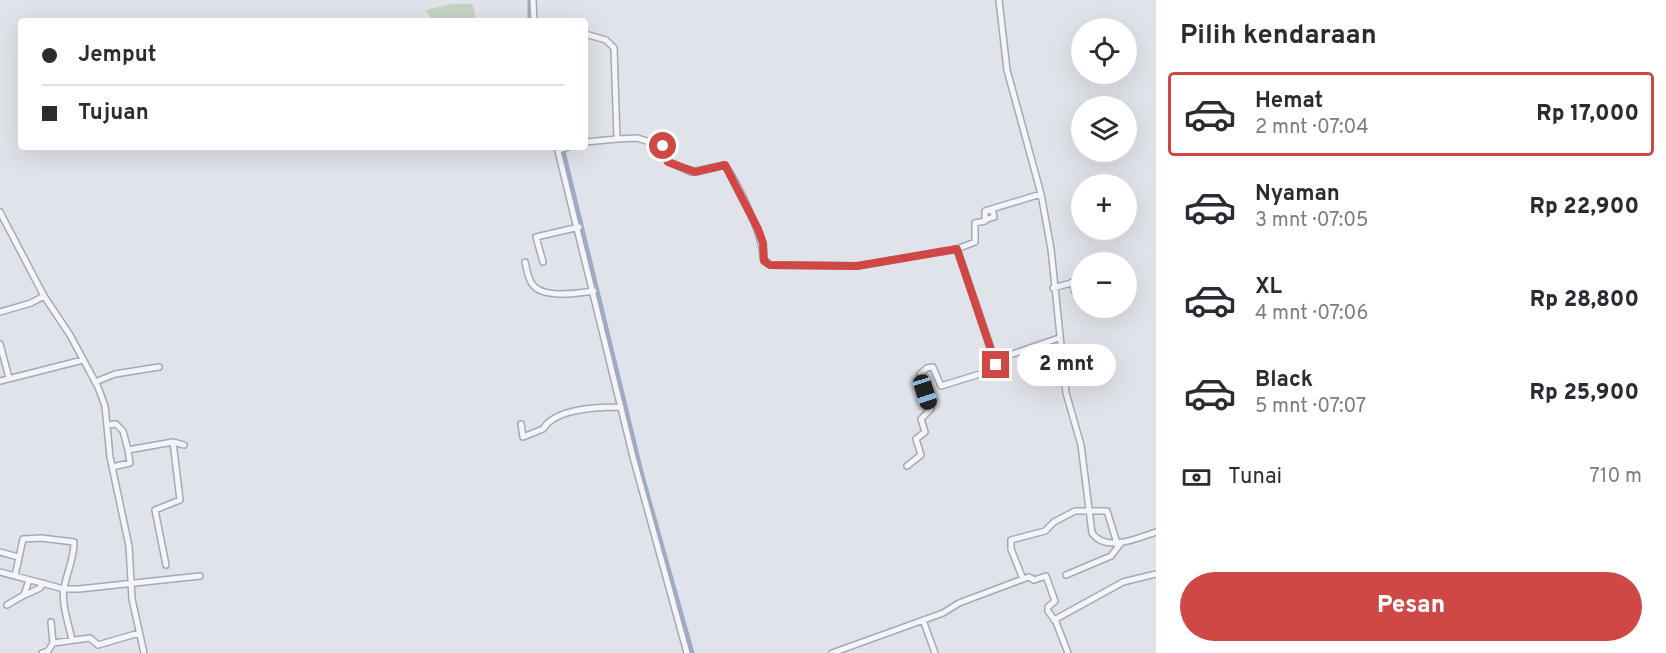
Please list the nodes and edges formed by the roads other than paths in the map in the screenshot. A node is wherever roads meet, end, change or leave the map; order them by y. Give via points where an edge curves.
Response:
1 (533, 0) edge
2 (999, 0) edge
3 (534, 18) edge
4 (588, 35) edge
5 (617, 139) junction
6 (588, 142) edge
7 (561, 150) edge
8 (1041, 194) junction
9 (0, 212) edge
10 (579, 228) junction
11 (957, 249) junction
12 (525, 262) dead end
13 (543, 262) dead end
14 (1071, 282) edge
15 (1053, 288) junction
16 (594, 291) junction
17 (44, 296) junction
18 (0, 312) edge
19 (1059, 338) junction
20 (0, 344) edge
21 (83, 360) junction
22 (995, 360) junction
23 (159, 367) dead end
24 (9, 378) junction
25 (0, 381) edge
26 (95, 382) junction
27 (621, 407) junction
28 (521, 424) dead end
29 (108, 425) junction
30 (173, 442) junction
31 (184, 445) dead end
32 (128, 450) junction
33 (907, 466) dead end
34 (112, 467) junction
35 (1090, 510) junction
36 (1156, 532) edge
37 (1119, 543) junction
38 (0, 552) edge
39 (18, 557) junction
40 (166, 565) dead end
41 (0, 572) edge
42 (1156, 574) edge
43 (15, 576) junction
44 (200, 576) dead end
45 (1066, 576) dead end
46 (1023, 579) junction
47 (29, 580) junction
48 (43, 583) junction
49 (131, 584) junction
50 (63, 589) junction
51 (24, 595) junction
52 (7, 605) dead end
53 (923, 620) junction
54 (1054, 620) junction
55 (51, 622) dead end
56 (139, 633) junction
57 (72, 640) junction
58 (53, 643) junction
59 (42, 653) edge
60 (144, 653) edge
61 (687, 653) edge
62 (832, 653) edge
63 (935, 653) edge
64 (1068, 653) edge

1 - 3 street
2 - 8 street via 1007,70
4 - 5 street via 606,40 614,48
5 - 6 street
5 - 11 street via 637,138 663,146 668,162 691,172 725,165 758,229 764,261 770,265 857,266
7 - 10 street
8 - 11 street via 984,212 985,220 975,223 975,242
8 - 15 street
9 - 17 street
10 - 13 street via 537,237
10 - 16 street
11 - 22 street
12 - 16 street via 533,285 539,289
14 - 15 street
15 - 19 street
16 - 27 street
17 - 18 street
17 - 21 street
19 - 22 street
19 - 35 street
20 - 24 street
21 - 24 street
21 - 26 street
22 - 33 street via 996,369 941,386 933,367 921,374 930,411 921,419 925,432 916,439 921,455
23 - 26 street
24 - 25 street
26 - 29 street
27 - 28 street via 592,407 559,415 546,422 543,429 523,437
27 - 61 street
29 - 32 street via 116,424 123,431
29 - 34 street
30 - 31 street
30 - 32 street
30 - 40 street via 180,500 155,510
32 - 34 street via 130,463
34 - 49 street via 129,546
35 - 37 street via 1107,511
35 - 37 street via 1093,535
35 - 46 street via 1075,511 1045,531 1011,540
36 - 37 street
37 - 45 street via 1111,556
38 - 39 street
39 - 43 street
39 - 50 street via 21,542 26,539 74,542 74,557
41 - 43 street
42 - 54 street via 1123,582
43 - 47 street
44 - 49 street
46 - 53 street
46 - 54 street via 1048,577 1055,601 1047,609
47 - 48 street
47 - 51 street
48 - 50 street
48 - 51 street
49 - 50 street
49 - 56 street
50 - 57 street
51 - 52 street
53 - 62 street
53 - 63 street
54 - 64 street
55 - 58 street
56 - 57 street via 98,645 90,638
56 - 60 street
57 - 58 street
58 - 59 street

